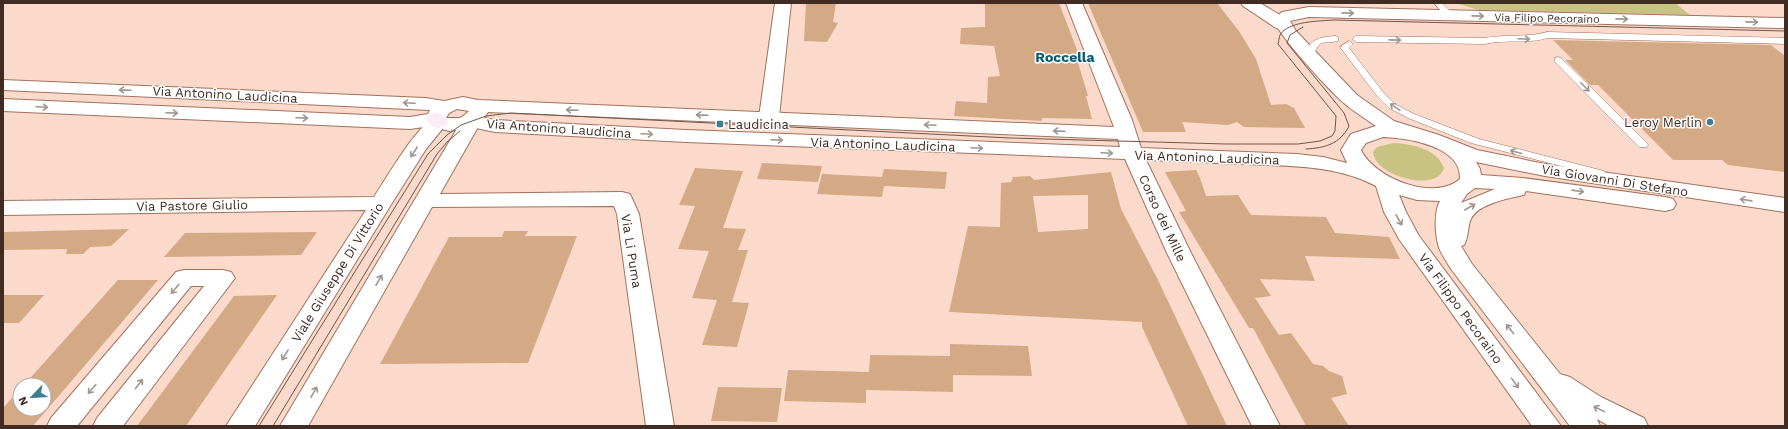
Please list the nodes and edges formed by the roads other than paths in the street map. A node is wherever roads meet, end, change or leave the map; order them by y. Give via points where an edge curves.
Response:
1 (783, 3) edge
2 (1074, 3) edge
3 (1249, 3) edge
4 (1443, 9) edge
5 (1785, 23) edge
6 (1282, 24) junction
7 (1335, 39) dead end
8 (1785, 41) edge
9 (1309, 55) junction
10 (1558, 60) dead end
11 (3, 85) edge
12 (1350, 99) junction
13 (3, 105) edge
14 (440, 116) junction
15 (471, 117) junction
16 (769, 117) junction
17 (1410, 133) junction
18 (1356, 143) junction
19 (1130, 144) junction
20 (1643, 145) dead end
21 (1446, 146) junction
22 (1298, 160) junction
23 (1378, 180) junction
24 (1465, 186) junction
25 (1649, 186) junction
26 (1548, 187) junction
27 (425, 201) junction
28 (380, 203) junction
29 (1785, 205) edge
30 (3, 208) edge
31 (1785, 220) edge
32 (1454, 255) junction
33 (1545, 374) junction
34 (61, 426) edge
35 (107, 426) edge
36 (240, 426) edge
37 (294, 426) edge
38 (660, 426) edge
39 (1266, 426) edge
40 (1547, 426) edge
41 (1586, 426) edge
42 (1634, 426) edge

1 - 16 street
2 - 19 street, Corso dei Mille
3 - 6 street
4 -> 5 street, Via Filipo Pecoraino
6 -> 4 street, Via Filipo Pecoraino via 1282,19 1288,15 1309,12
6 - 9 street
7 - 9 lane via 1317,40 1312,44
25 -> 8 lane via 1475,141 1411,116 1392,106 1380,94 1344,47 1352,41 1485,41 1495,38 1537,39 1547,35
9 - 12 street
10 -> 20 lane
14 -> 11 street, Via Antonino Laudicina via 418,103
12 - 17 street via 1387,125
12 - 18 street via 1360,116 1362,126
13 -> 14 street, Via Antonino Laudicina via 410,123
14 - 15 street via 451,125
14 -> 28 street, Viale Giuseppe Di Vittorio
16 -> 15 street, Via Antonino Laudicina
15 -> 19 street, Via Antonino Laudicina via 495,126 686,136
15 - 27 street via 468,127
19 -> 16 street, Via Antonino Laudicina via 1005,129
17 - 18 street via 1382,131
17 - 21 street
18 - 22 street via 1322,159
18 - 23 street via 1353,158
19 - 22 street, Via Antonino Laudicina
19 - 39 street, Corso dei Mille via 1179,253
21 - 24 street via 1462,157 1471,170
21 - 25 street, Via Giovanni Di Stefano via 1505,163
22 - 23 street, Via Giovanni Di Stefano via 1324,163
23 - 24 street, Via Giovanni Di Stefano via 1405,190 1426,194 1444,194
23 -> 40 street, Via Filippo Pecoraino via 1398,220
24 - 26 street, Via Giovanni Di Stefano
24 - 32 street, Via Filippo Pecoraino via 1448,206 1449,246
29 -> 25 street, Via Giovanni Di Stefano
26 -> 31 street, Via Giovanni Di Stefano
32 -> 26 street via 1457,228 1463,211 1487,197
37 -> 27 street
27 - 38 street, Via Li Puma via 622,199 628,214
28 - 30 street, Via Pastore Giulio
28 -> 36 street, Viale Giuseppe Di Vittorio
33 -> 32 street, Via Filippo Pecoraino
33 - 41 street, Via Filippo Pecoraino
42 -> 33 street via 1591,404
35 -> 34 street via 223,278 184,278

